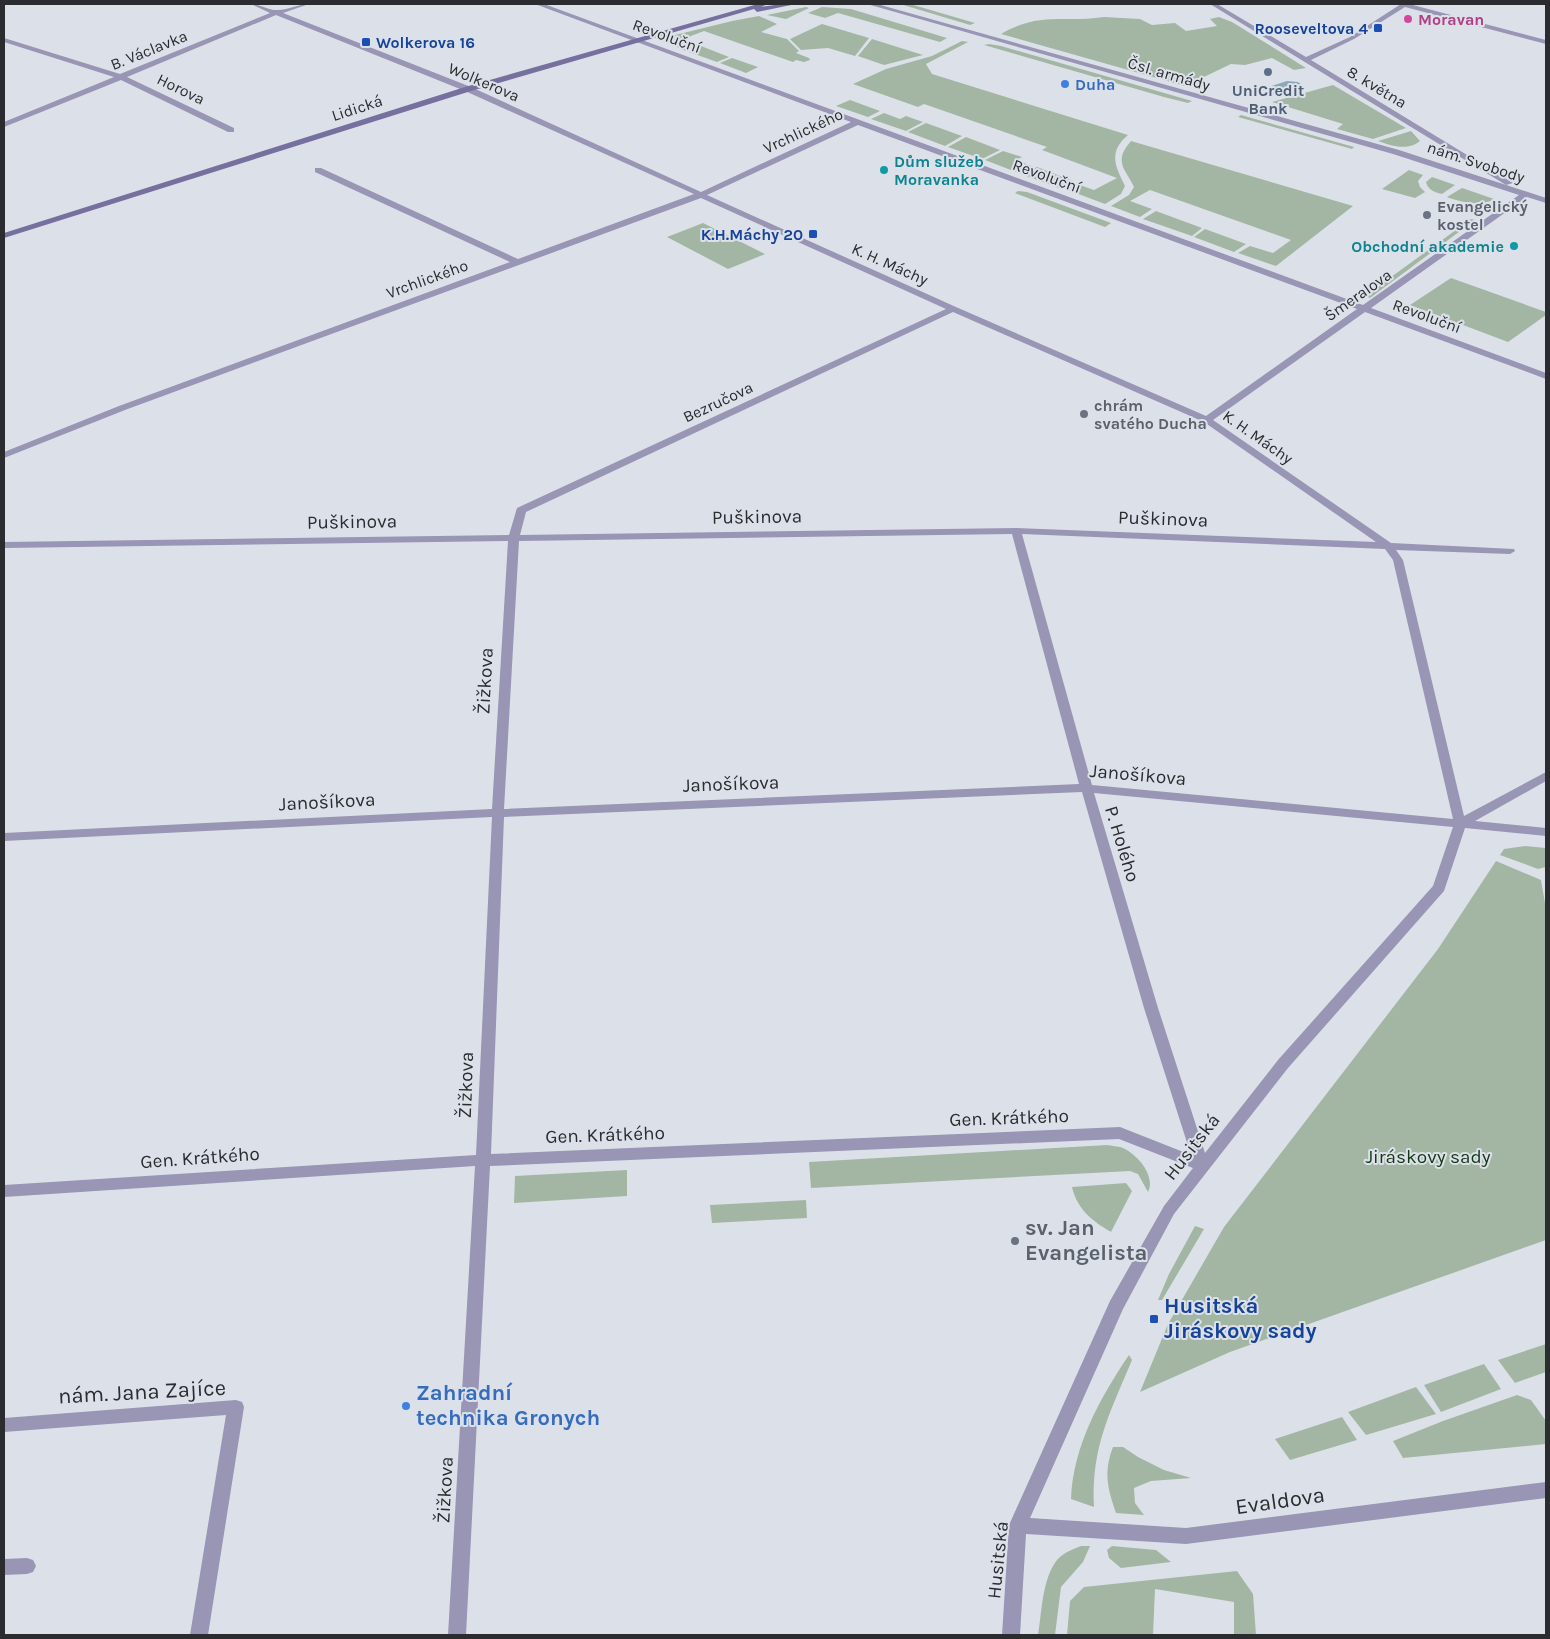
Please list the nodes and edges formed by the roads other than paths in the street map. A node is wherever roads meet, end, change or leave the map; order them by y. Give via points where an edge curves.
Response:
1 (254, 4) edge
2 (306, 4) edge
3 (538, 4) edge
4 (765, 4) edge
5 (793, 4) edge
6 (870, 4) edge
7 (890, 4) edge
8 (1214, 4) edge
9 (1405, 4) edge
10 (276, 14) junction
11 (722, 17) junction
12 (934, 22) junction
13 (4, 40) edge
14 (636, 40) junction
15 (1546, 42) edge
16 (1306, 60) junction
17 (121, 77) junction
18 (468, 89) junction
19 (858, 122) junction
20 (4, 125) edge
21 (231, 130) dead end
22 (1396, 152) joint
23 (318, 170) dead end
24 (1526, 194) junction
25 (700, 195) junction
26 (1546, 201) edge
27 (4, 236) edge
28 (517, 262) junction
29 (953, 309) junction
30 (1364, 309) junction
31 (1546, 376) edge
32 (1207, 420) junction
33 (4, 455) edge
34 (1016, 531) junction
35 (514, 537) junction
36 (4, 545) edge
37 (1388, 546) junction
38 (1510, 551) dead end
39 (1546, 776) edge
40 (1086, 788) junction
41 (498, 813) junction
42 (1460, 824) junction
43 (1546, 832) edge
44 (4, 837) edge
45 (483, 1160) junction
46 (1202, 1166) junction
47 (4, 1190) edge
48 (4, 1425) edge
49 (1546, 1490) edge
50 (1018, 1525) junction
51 (27, 1566) dead end
52 (4, 1567) edge
53 (199, 1635) edge
54 (457, 1635) edge
55 (1011, 1635) edge

1 - 10 street, Wolkerova
2 - 10 street, B. Václavka
3 - 14 street, Revoluční
4 - 11 main road, Lidická
5 - 11 main road, Lidická
6 - 12 street, Čsl. armády
7 - 12 street, Čsl. armády
8 - 16 street, 8. května
9 - 15 street
9 - 16 street via 1352,38
10 - 17 street, B. Václavka
10 - 18 street, Wolkerova
11 - 14 main road, Lidická
12 - 22 street, Čsl. armády
13 - 17 street, Horova
14 - 18 main road, Lidická
14 - 19 street, Revoluční
16 - 24 street, 8. května
17 - 20 street, B. Václavka
17 - 21 street, Horova
18 - 25 street, Wolkerova
18 - 27 main road, Lidická
19 - 25 street, Vrchlického
19 - 30 street, Revoluční
22 - 24 street, nám. Svobody
23 - 28 street
24 - 26 street, nám. Svobody
24 - 30 street, Šmeralova
25 - 28 street, Vrchlického
25 - 29 street, K. H. Máchy
28 - 33 street, Vrchlického
29 - 32 street, K. H. Máchy
29 - 35 street, Bezručova via 521,510
30 - 31 street, Revoluční
30 - 32 street, Šmeralova
32 - 37 street, K. H. Máchy
34 - 35 street, Puškinova
34 - 37 street, Puškinova
34 - 40 street, P. Holého
35 - 36 street, Puškinova
35 - 41 street, Žižkova
37 - 38 street, Puškinova
37 - 42 street, K. H. Máchy via 1398,560
39 - 42 street
40 - 41 street, Janošíkova
40 - 42 street, Janošíkova
40 - 46 street, P. Holého via 1175,1087
41 - 44 street, Janošíkova
41 - 45 street, Žižkova
42 - 43 street, Janošíkova
42 - 46 street, Husitská via 1439,888 1283,1064
45 - 46 street, Gen. Krátkého via 1120,1133
45 - 47 street, Gen. Krátkého
45 - 54 street, Žižkova
46 - 50 street, Husitská via 1169,1210 1116,1306
48 - 53 street, nám. Jana Zajíce via 236,1407
49 - 50 street, Evaldova via 1186,1536
50 - 55 street, Husitská
51 - 52 street

